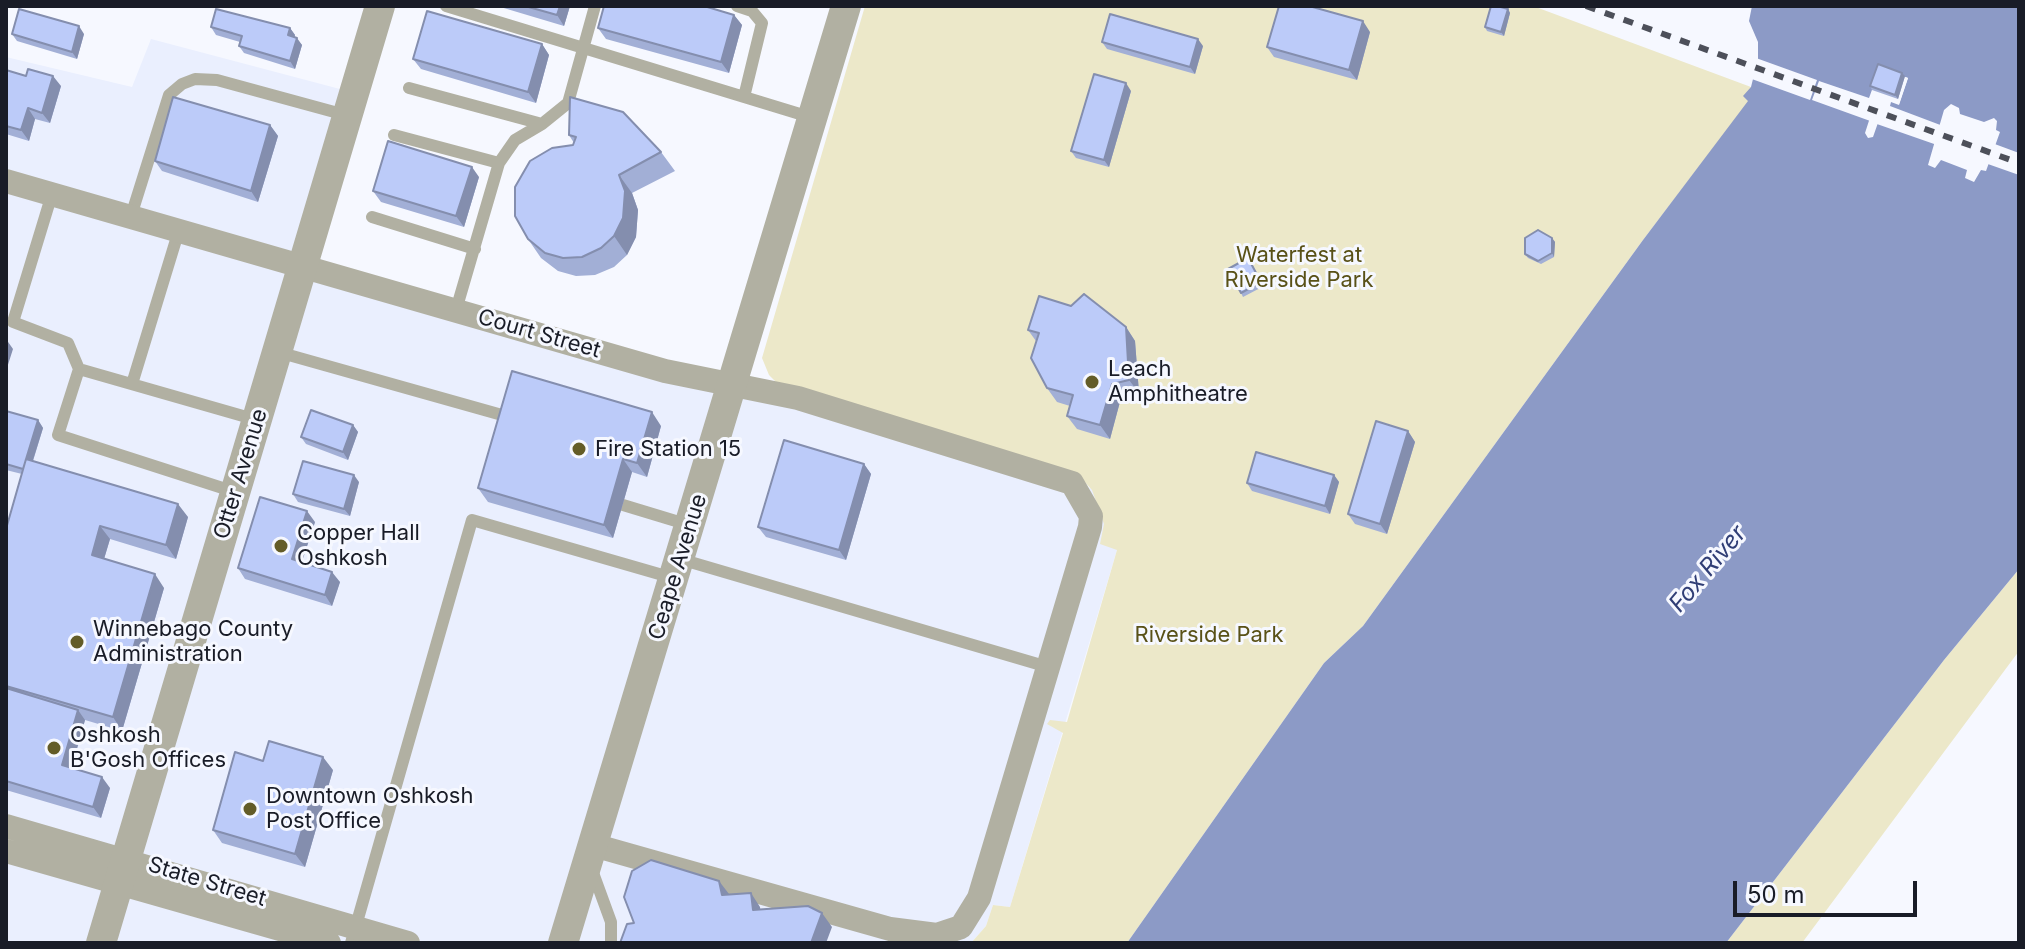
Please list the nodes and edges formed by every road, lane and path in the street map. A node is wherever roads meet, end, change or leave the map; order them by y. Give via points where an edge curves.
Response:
1 (380, 6) edge
2 (446, 6) edge
3 (595, 6) edge
4 (737, 6) edge
5 (846, 6) edge
6 (583, 48) junction
7 (409, 88) dead end
8 (744, 97) junction
9 (350, 116) junction
10 (813, 118) junction
11 (542, 124) junction
12 (394, 135) dead end
13 (499, 163) junction
14 (6, 181) edge
15 (52, 194) junction
16 (131, 216) junction
17 (372, 217) dead end
18 (179, 230) junction
19 (475, 249) junction
20 (304, 265) junction
21 (456, 310) junction
22 (278, 352) junction
23 (79, 369) junction
24 (132, 384) junction
25 (732, 384) junction
26 (502, 415) edge
27 (257, 421) junction
28 (235, 492) junction
29 (623, 505) dead end
30 (690, 526) junction
31 (677, 569) junction
32 (1048, 667) junction
33 (6, 826) edge
34 (6, 851) edge
35 (591, 852) junction
36 (122, 871) junction
37 (354, 935) edge
38 (101, 943) edge
39 (329, 943) edge
40 (408, 943) edge
41 (563, 943) edge
42 (611, 943) edge

1 - 9 street, Otter Avenue
2 - 6 lane
3 - 6 lane
4 - 8 lane via 752,11 762,23
5 - 10 street, Ceape Avenue
6 - 8 lane
6 - 11 lane via 568,103
7 - 11 lane
8 - 10 lane
9 - 16 lane via 217,80 195,79 169,95
9 - 20 street, Otter Avenue
10 - 25 street, Ceape Avenue
11 - 13 lane via 515,140
12 - 13 lane
13 - 19 lane
14 - 15 street, Court Street
15 - 16 street, Court Street
15 - 23 lane via 13,322 68,343
16 - 18 street, Court Street
17 - 19 lane
18 - 20 street, Court Street
18 - 24 lane
19 - 21 lane
20 - 21 street, Court Street
20 - 22 street, Otter Avenue
21 - 25 street, Court Street via 665,371
22 - 26 lane
22 - 27 street, Otter Avenue
23 - 24 lane
23 - 28 lane via 58,435
24 - 27 lane
25 - 30 street, Ceape Avenue
25 - 32 street, Court Street via 798,398 1072,483 1091,516 1090,527
27 - 28 street, Otter Avenue
28 - 36 street, Otter Avenue
29 - 30 lane
30 - 31 street, Ceape Avenue
31 - 32 lane
31 - 35 street, Ceape Avenue
31 - 37 lane via 472,520
32 - 35 street via 979,898 952,932 890,929
33 - 36 street, State Street
34 - 36 street, State Street
35 - 41 street, Ceape Avenue
35 - 42 lane via 611,922
36 - 37 street, State Street
36 - 38 street, Otter Avenue
36 - 39 street, State Street
37 - 40 street, State Street

